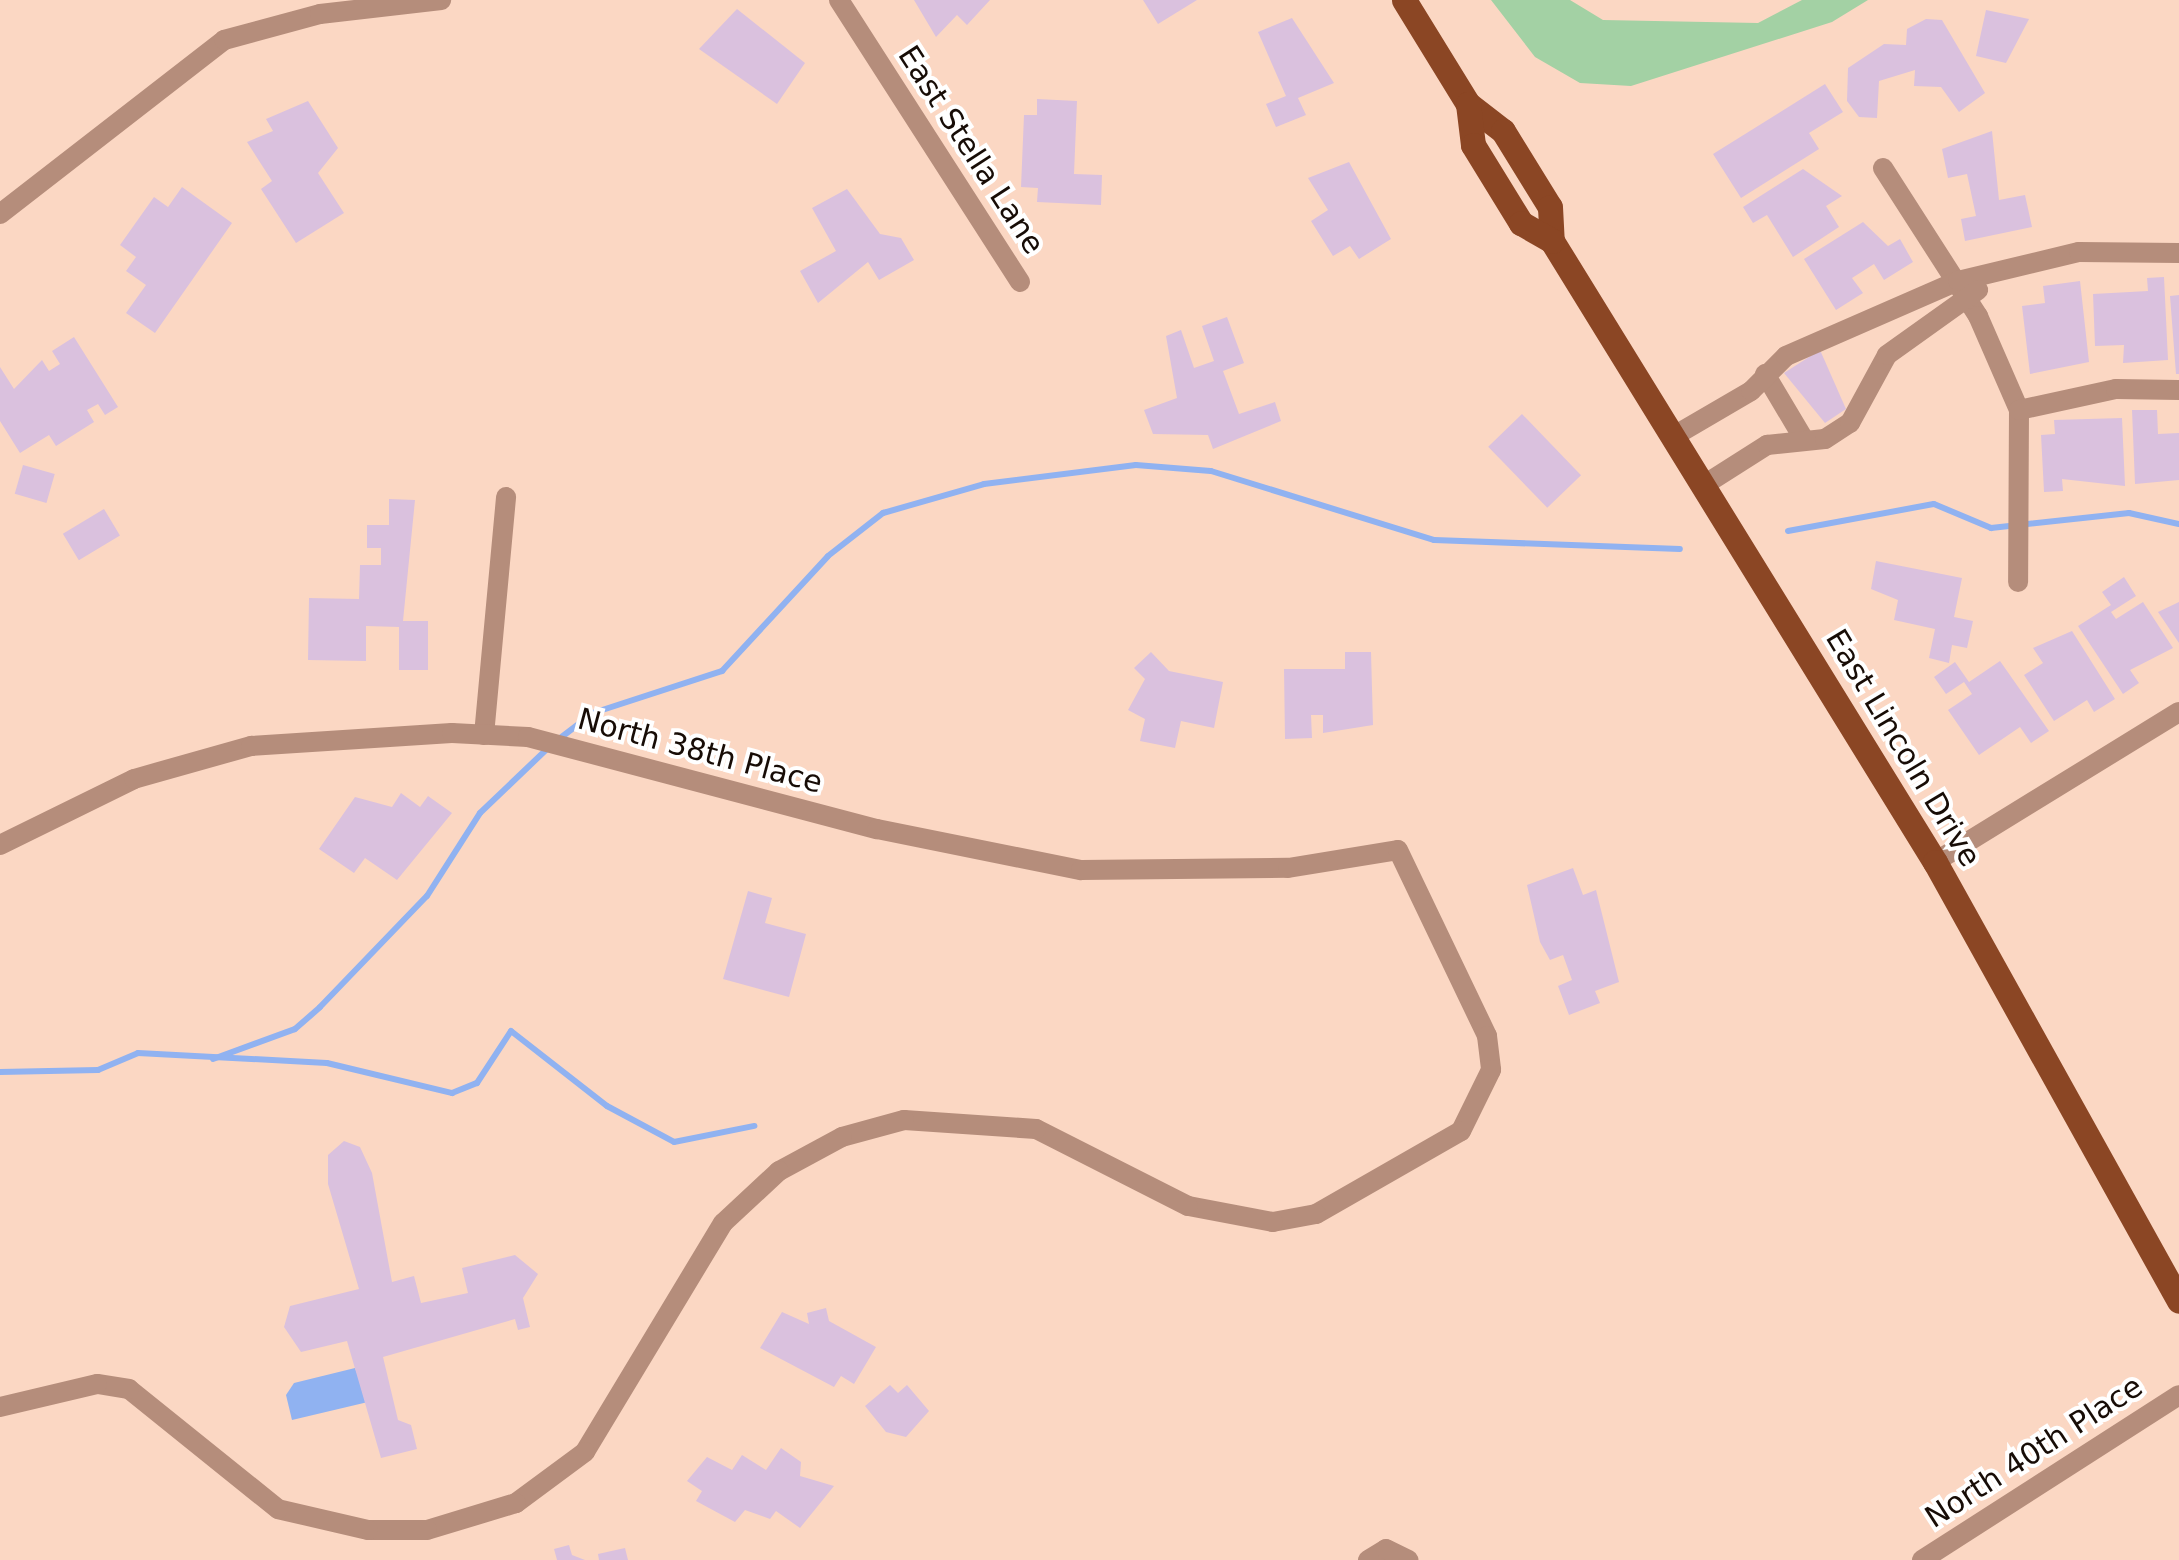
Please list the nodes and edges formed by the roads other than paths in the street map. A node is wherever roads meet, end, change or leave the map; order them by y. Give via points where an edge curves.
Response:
1 (441, 0) edge
2 (839, 0) edge
3 (1404, 0) edge
4 (1883, 168) dead end
5 (0, 214) edge
6 (2179, 253) edge
7 (1020, 282) dead end
8 (1963, 290) junction
9 (1765, 374) junction
10 (2179, 390) edge
11 (2018, 410) junction
12 (1674, 436) junction
13 (1802, 436) junction
14 (1704, 485) junction
15 (506, 497) dead end
16 (2018, 582) dead end
17 (2179, 712) edge
18 (484, 735) junction
19 (0, 845) edge
20 (1935, 862) junction
21 (2179, 1301) edge
22 (2179, 1395) edge
23 (0, 1407) edge
24 (1368, 1560) edge
25 (1409, 1560) edge
26 (1922, 1560) edge

1 - 5 street via 320,14 224,40
2 - 7 street, East Stella Lane
3 - 12 main road, East Lincoln Drive via 1468,104 1474,146 1521,222 1552,241
4 - 8 street
6 - 8 street via 2079,252 2010,267
8 - 9 street via 1786,356
8 - 11 street
8 - 13 street via 1887,355 1850,423 1825,439
9 - 12 street
9 - 13 street
10 - 11 street via 2116,389
11 - 16 street
12 - 14 main road, East Lincoln Drive
13 - 14 street via 1767,445
14 - 20 main road, East Lincoln Drive
15 - 18 street
17 - 20 street
18 - 19 street, North 38th Place via 251,746 134,779
18 - 23 street, North 38th Place via 528,737 878,829 1081,870 1288,868 1398,850 1487,1036 1492,1070 1461,1131 1316,1214 1273,1222 1188,1206 1036,1129 980,1118 904,1120 842,1136 779,1171 723,1223 585,1452 516,1503 427,1530 368,1530 278,1508 128,1389 97,1384
20 - 21 main road, East Lincoln Drive
22 - 26 street, North 40th Place
24 - 25 street via 1386,1549

